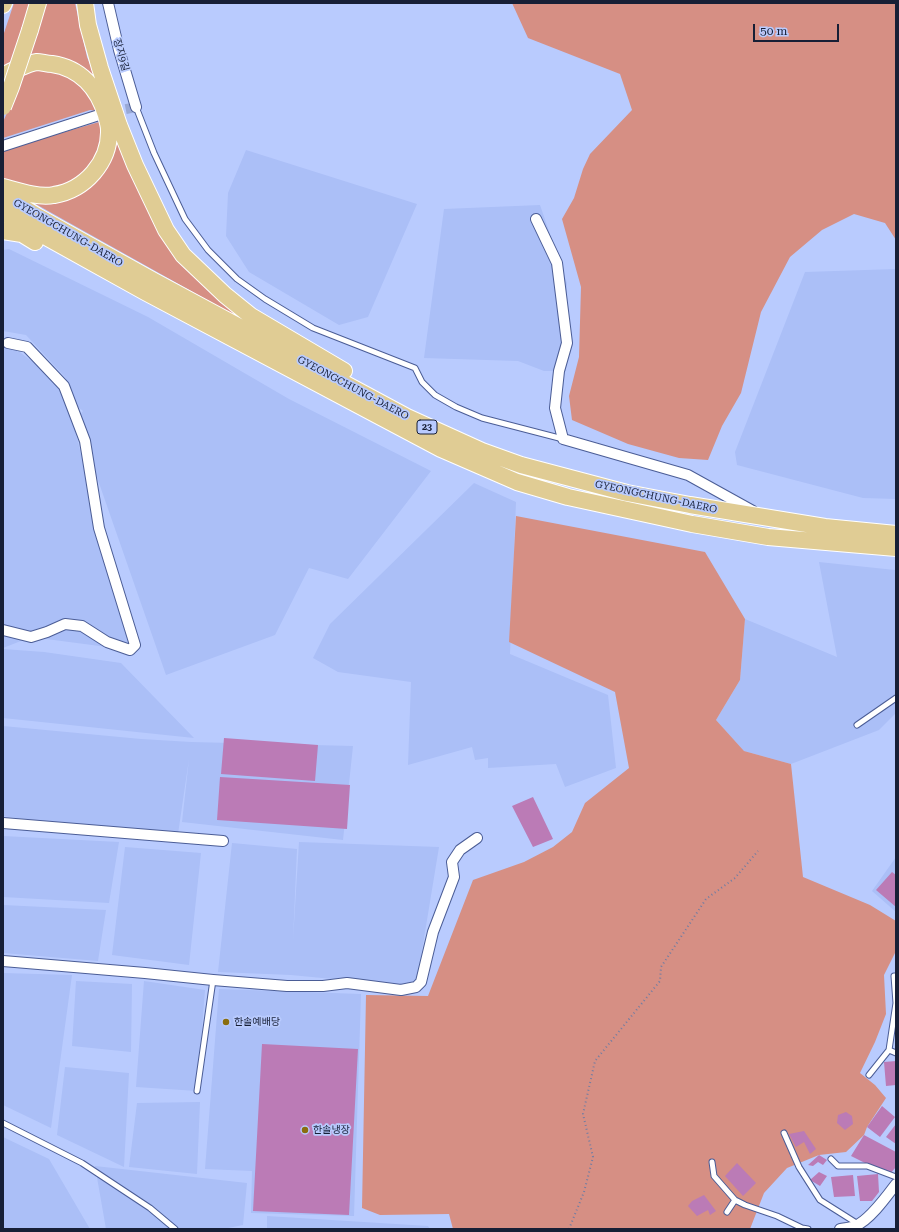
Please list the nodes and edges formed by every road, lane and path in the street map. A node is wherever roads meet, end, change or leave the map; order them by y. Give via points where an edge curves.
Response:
1 (38, 3) edge
2 (85, 3) edge
3 (108, 3) edge
4 (3, 76) edge
5 (3, 107) edge
6 (136, 107) joint
7 (99, 115) tunnel mouth
8 (3, 146) edge
9 (3, 186) edge
10 (3, 195) edge
11 (3, 213) edge
12 (536, 219) dead end
13 (3, 231) edge
14 (145, 292) junction
15 (8, 343) dead end
16 (563, 439) junction
17 (482, 451) junction
18 (765, 518) junction
19 (896, 534) edge
20 (896, 548) edge
21 (3, 630) edge
22 (896, 698) edge
23 (857, 725) dead end
24 (3, 823) edge
25 (477, 838) dead end
26 (223, 841) dead end
27 (758, 851) dead end
28 (3, 961) edge
29 (896, 976) edge
30 (214, 980) junction
31 (889, 1050) junction
32 (896, 1054) edge
33 (869, 1075) dead end
34 (197, 1092) dead end
35 (3, 1123) edge
36 (784, 1133) dead end
37 (831, 1160) dead end
38 (712, 1162) dead end
39 (896, 1177) edge
40 (896, 1184) edge
41 (735, 1200) junction
42 (727, 1212) dead end
43 (858, 1224) junction
44 (175, 1229) edge
45 (569, 1229) edge
46 (808, 1229) edge
47 (840, 1229) edge

1 - 5 main road, bridge
2 - 17 main road via 88,25 119,125 135,166 166,230 183,255 251,316
3 - 6 street, 장지9길
4 - 9 main road via 37,62 72,70 85,79 97,95 103,105 110,129 102,163 86,181 70,191 52,196 25,193
6 - 16 lane via 185,219 208,250 237,279 313,328 415,368 422,382 435,395 456,407 482,418
7 - 8 street
10 - 17 main road, GYEONGCHUNG-DAERO / 23 via 154,281 407,417
11 - 14 main road, GYEONGCHUNG-DAERO / 23
12 - 16 street via 557,264 567,343 558,371 555,408
13 - 14 main road via 22,234 56,253
14 - 20 main road, GYEONGCHUNG-DAERO / 23 via 441,449 517,482 568,497 692,524 768,537
15 - 21 street via 27,347 64,386 86,441 99,528 135,645 130,650 107,642 82,626 65,624 31,637
16 - 18 street via 688,475
17 - 18 main road, GYEONGCHUNG-DAERO / 23 via 521,466 627,493
18 - 19 main road, GYEONGCHUNG-DAERO / 23
22 - 23 lane
24 - 26 street
25 - 30 street via 460,850 452,862 454,877 433,932 421,982 416,987 401,990 347,983 287,986
27 - 45 path via 735,878 706,899 661,967 660,981 595,1062 583,1114 593,1157 584,1192
28 - 30 street
29 - 31 lane via 896,1003
30 - 34 lane
31 - 32 lane
31 - 33 lane
35 - 44 lane via 82,1163 150,1208
36 - 43 lane via 799,1168 820,1200
37 - 39 lane via 838,1166 867,1166
38 - 41 lane via 714,1176
40 - 43 street via 880,1205
41 - 42 lane
41 - 46 lane
43 - 47 street

